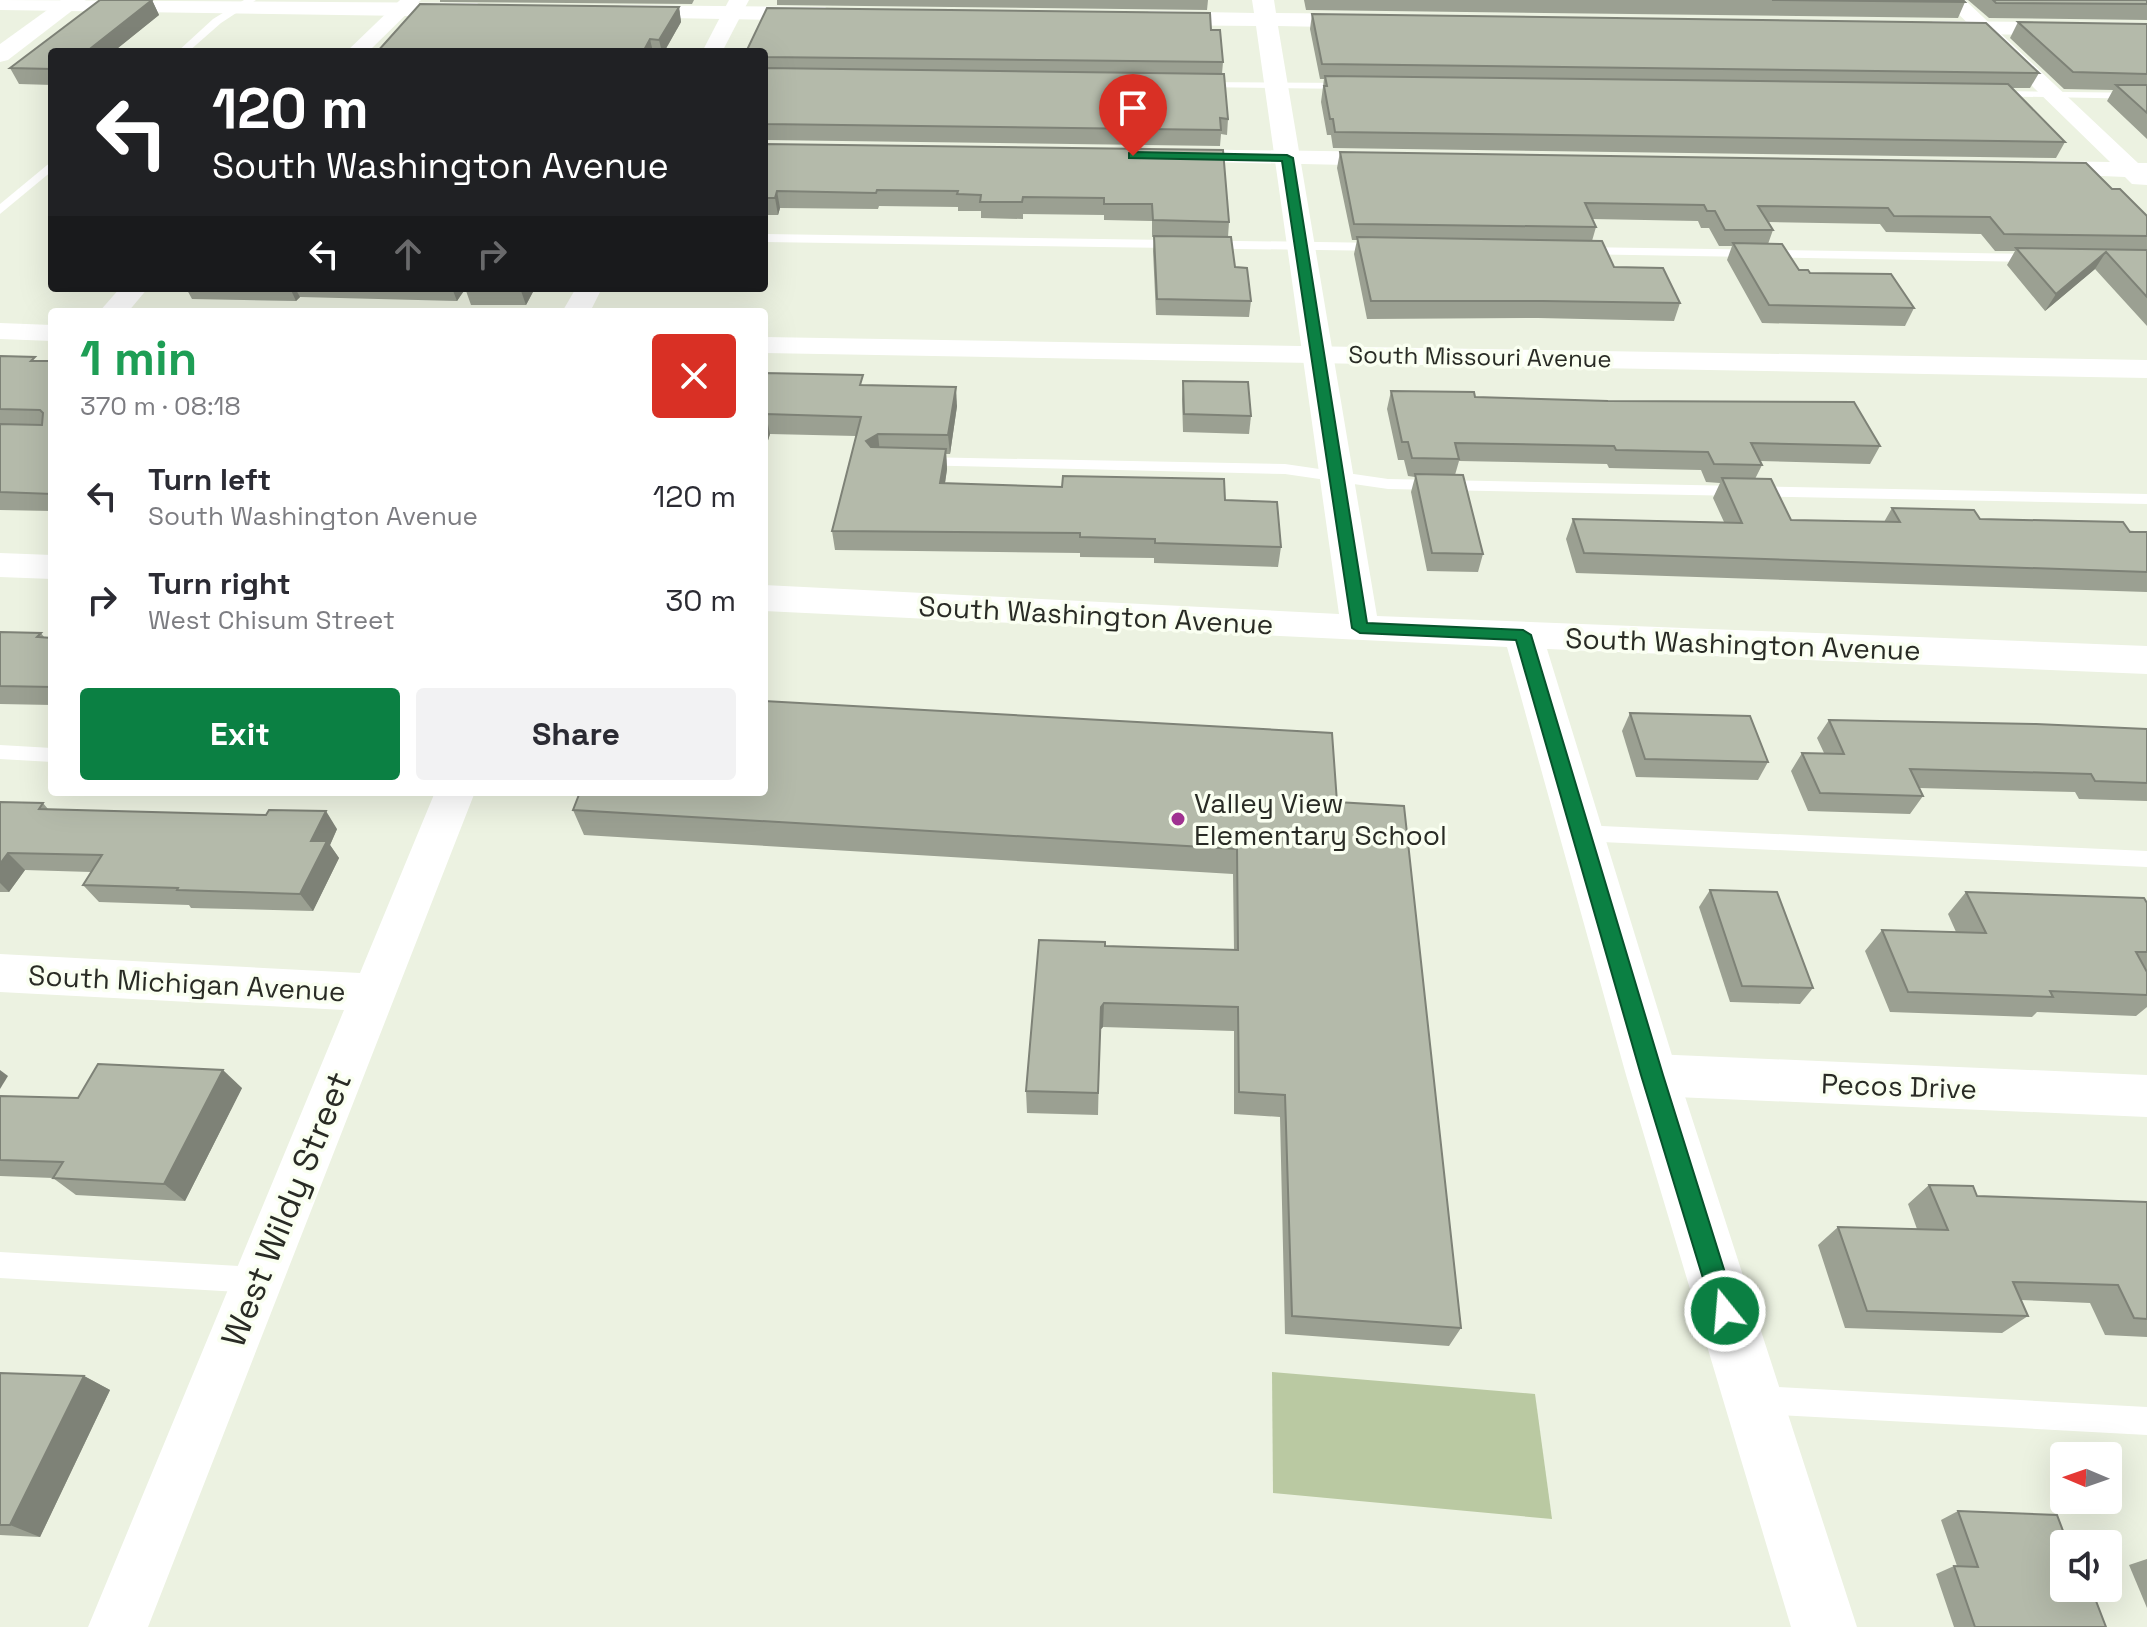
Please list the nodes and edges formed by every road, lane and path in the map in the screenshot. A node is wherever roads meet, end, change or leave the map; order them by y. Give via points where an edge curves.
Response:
1 (1954, 0) edge
2 (71, 3) edge
3 (0, 4) edge
4 (245, 4) edge
5 (406, 4) edge
6 (736, 6) edge
7 (495, 10) edge
8 (1265, 10) edge
9 (606, 11) edge
10 (843, 14) edge
11 (1125, 18) edge
12 (1394, 21) edge
13 (1905, 28) edge
14 (1985, 29) junction
15 (2147, 30) edge
16 (187, 48) edge
17 (360, 48) edge
18 (714, 48) edge
19 (0, 55) edge
20 (1183, 84) edge
21 (1276, 85) junction
22 (1371, 86) edge
23 (1975, 94) edge
24 (2054, 95) junction
25 (2147, 96) edge
26 (1144, 156) edge
27 (1287, 158) junction
28 (1415, 160) edge
29 (48, 168) edge
30 (2020, 168) edge
31 (2142, 175) edge
32 (0, 210) edge
33 (768, 238) edge
34 (1301, 246) junction
35 (1397, 248) edge
36 (1572, 251) edge
37 (2051, 258) edge
38 (131, 292) edge
39 (117, 308) edge
40 (0, 331) edge
41 (48, 333) edge
42 (768, 345) edge
43 (1317, 354) junction
44 (2147, 369) edge
45 (911, 462) edge
46 (1337, 477) junction
47 (2147, 499) edge
48 (0, 565) edge
49 (48, 567) edge
50 (768, 598) edge
51 (1360, 628) junction
52 (1523, 635) junction
53 (2147, 660) edge
54 (0, 752) edge
55 (48, 755) edge
56 (453, 796) edge
57 (1580, 833) junction
58 (2147, 859) edge
59 (0, 973) edge
60 (374, 993) junction
61 (1652, 1075) junction
62 (2147, 1096) edge
63 (0, 1265) edge
64 (258, 1280) junction
65 (1753, 1400) junction
66 (2147, 1421) edge
67 (118, 1627) edge
68 (1824, 1627) edge

1 - 14 street
2 - 3 street
2 - 4 street
2 - 19 street
4 - 5 street
4 - 16 lane
5 - 7 street
5 - 17 street
6 - 9 street
6 - 10 street
6 - 18 street
8 - 11 street
8 - 12 street
8 - 21 street
13 - 14 street
14 - 15 street
14 - 24 street
20 - 21 lane
21 - 22 lane
21 - 27 street
23 - 24 lane
24 - 25 lane
24 - 31 street
26 - 27 street
27 - 28 street
27 - 34 street
29 - 32 lane
30 - 31 street
33 - 34 lane
34 - 35 lane
34 - 43 street
36 - 37 lane
38 - 39 street
40 - 41 street
42 - 43 street, South Missouri Avenue
43 - 44 street, South Missouri Avenue
43 - 46 street
45 - 46 lane via 1285,469
46 - 47 lane via 1388,484
46 - 51 street
48 - 49 street
50 - 51 street, South Washington Avenue
51 - 52 street, South Washington Avenue
52 - 53 street, South Washington Avenue
52 - 57 street
54 - 55 lane
56 - 60 street, West Wildy Street
57 - 58 lane
57 - 61 street
59 - 60 street, South Michigan Avenue
60 - 64 street, West Wildy Street
61 - 62 street, Pecos Drive
61 - 65 street
63 - 64 lane
64 - 67 street, West Wildy Street
65 - 66 lane
65 - 68 street

